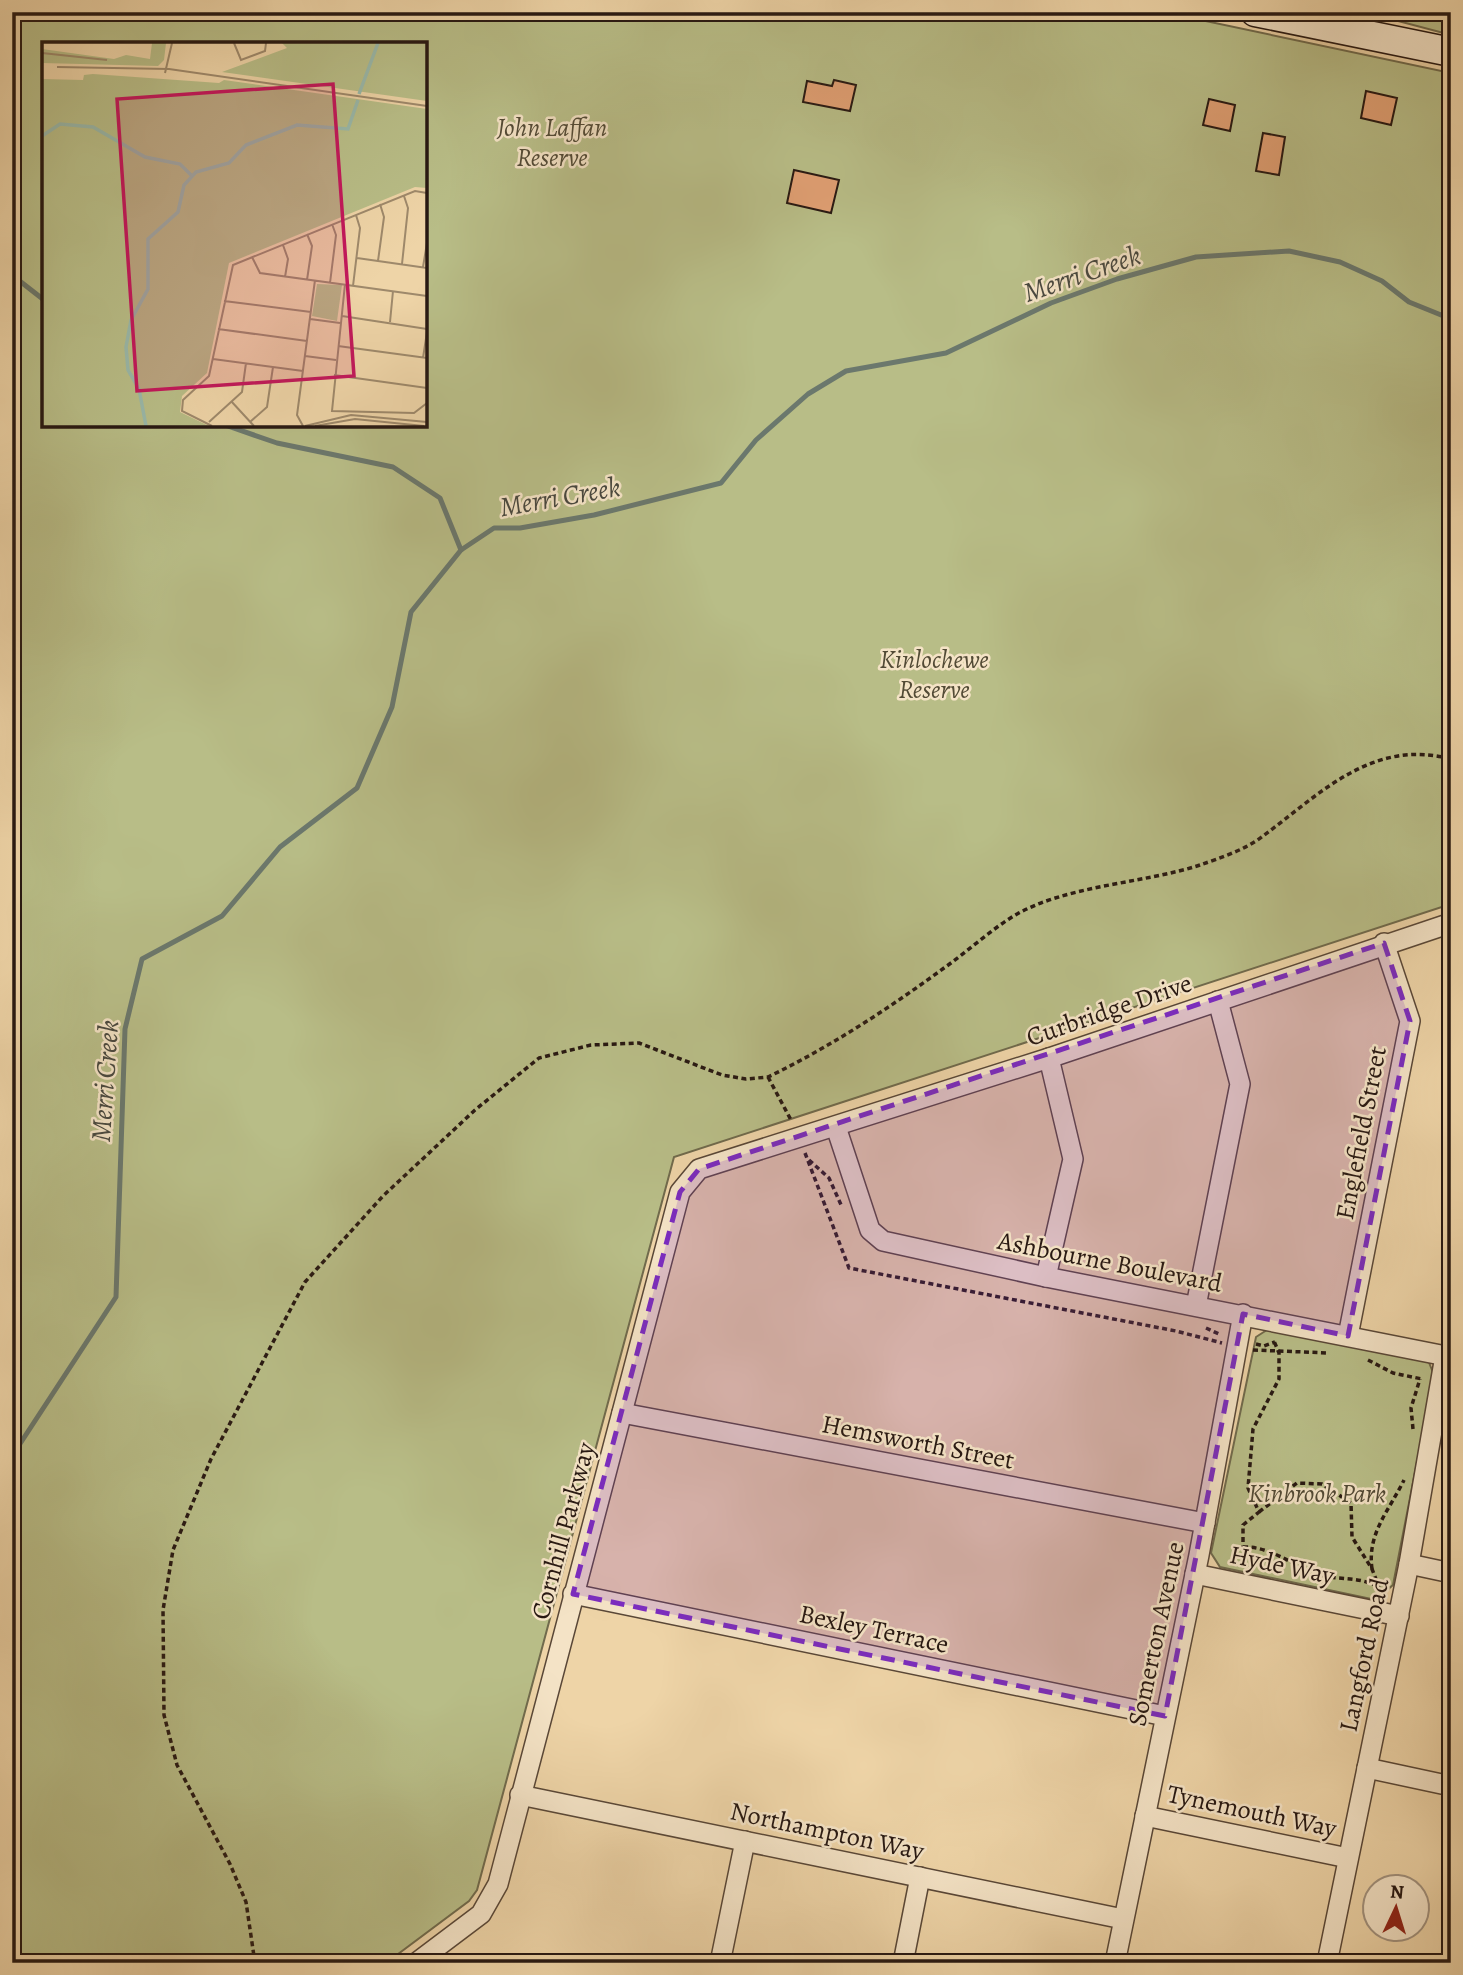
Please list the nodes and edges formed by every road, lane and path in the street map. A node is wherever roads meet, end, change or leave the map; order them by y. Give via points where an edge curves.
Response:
1 (1255, 12) edge
2 (1451, 52) edge
3 (1451, 759) edge
4 (1451, 923) edge
5 (1384, 943) junction
6 (1218, 1001) junction
7 (1049, 1058) junction
8 (768, 1077) junction
9 (836, 1127) junction
10 (790, 1141) junction
11 (1046, 1277) junction
12 (1196, 1306) junction
13 (1243, 1314) junction
14 (1348, 1336) junction
15 (1448, 1356) edge
16 (622, 1413) junction
17 (1413, 1432) dead end
18 (1407, 1474) dead end
19 (1259, 1512) junction
20 (1205, 1523) junction
21 (1243, 1547) junction
22 (1409, 1564) junction
23 (1372, 1569) junction
24 (1451, 1573) edge
25 (1195, 1574) junction
26 (1227, 1581) junction
27 (573, 1594) junction
28 (1399, 1616) junction
29 (1165, 1716) junction
30 (1367, 1768) junction
31 (1451, 1786) edge
32 (520, 1795) junction
33 (1145, 1816) junction
34 (745, 1841) junction
35 (1348, 1858) junction
36 (920, 1877) junction
37 (1123, 1919) junction
38 (1329, 1962) edge
39 (254, 1963) edge
40 (416, 1963) edge
41 (720, 1963) edge
42 (903, 1963) edge
43 (1115, 1963) edge

1 - 2 main road
3 - 8 path via 1438,755 1384,757 1309,798 1261,838 1202,864 1038,904 1011,917 892,1006
4 - 5 street, Curbridge Drive
5 - 6 street, Curbridge Drive
5 - 14 street, Englefield Street via 1410,1021
6 - 7 street, Curbridge Drive
6 - 12 street via 1240,1084
7 - 9 street, Curbridge Drive
7 - 11 street via 1073,1159
8 - 10 path via 789,1114
8 - 39 path via 722,1074 639,1043 592,1045 539,1058 383,1196 305,1282 211,1459 173,1550 163,1610 167,1728 177,1765 246,1902
9 - 10 street, Curbridge Drive
9 - 11 street, Ashbourne Boulevard via 870,1230 883,1241
10 - 16 street, Cornhill Parkway via 699,1169 680,1192
11 - 12 street, Ashbourne Boulevard
12 - 13 street, Ashbourne Boulevard
13 - 14 street, Ashbourne Boulevard
13 - 19 path via 1275,1342 1279,1353 1279,1379 1253,1429 1248,1488
13 - 20 street, Somerton Avenue
14 - 15 street, Ashbourne Boulevard
15 - 17 path via 1421,1378 1411,1408
15 - 22 street, Langford Road
16 - 20 street, Hemsworth Street
16 - 27 street, Cornhill Parkway
18 - 23 path via 1374,1531
19 - 21 path via 1243,1525
19 - 23 path via 1297,1483 1322,1484 1351,1503 1352,1537
20 - 25 street, Somerton Avenue
21 - 23 path via 1263,1549 1324,1575 1360,1578 1379,1587
21 - 26 path via 1232,1558
22 - 24 street
22 - 28 street, Langford Road
25 - 26 street, Hyde Way
25 - 29 street, Somerton Avenue
26 - 28 street, Hyde Way
27 - 29 street, Bexley Terrace
27 - 32 street, Cornhill Parkway
28 - 30 street, Langford Road
29 - 33 street, Somerton Avenue
30 - 31 street
30 - 35 street, Langford Road
32 - 34 street, Northampton Way
32 - 40 street, Cornhill Parkway via 489,1905
33 - 35 street, Tynemouth Way
33 - 37 street, Somerton Avenue
34 - 36 street, Northampton Way
34 - 41 street
35 - 38 street, Langford Road
36 - 37 street, Northampton Way
36 - 42 street
37 - 43 street, Somerton Avenue

